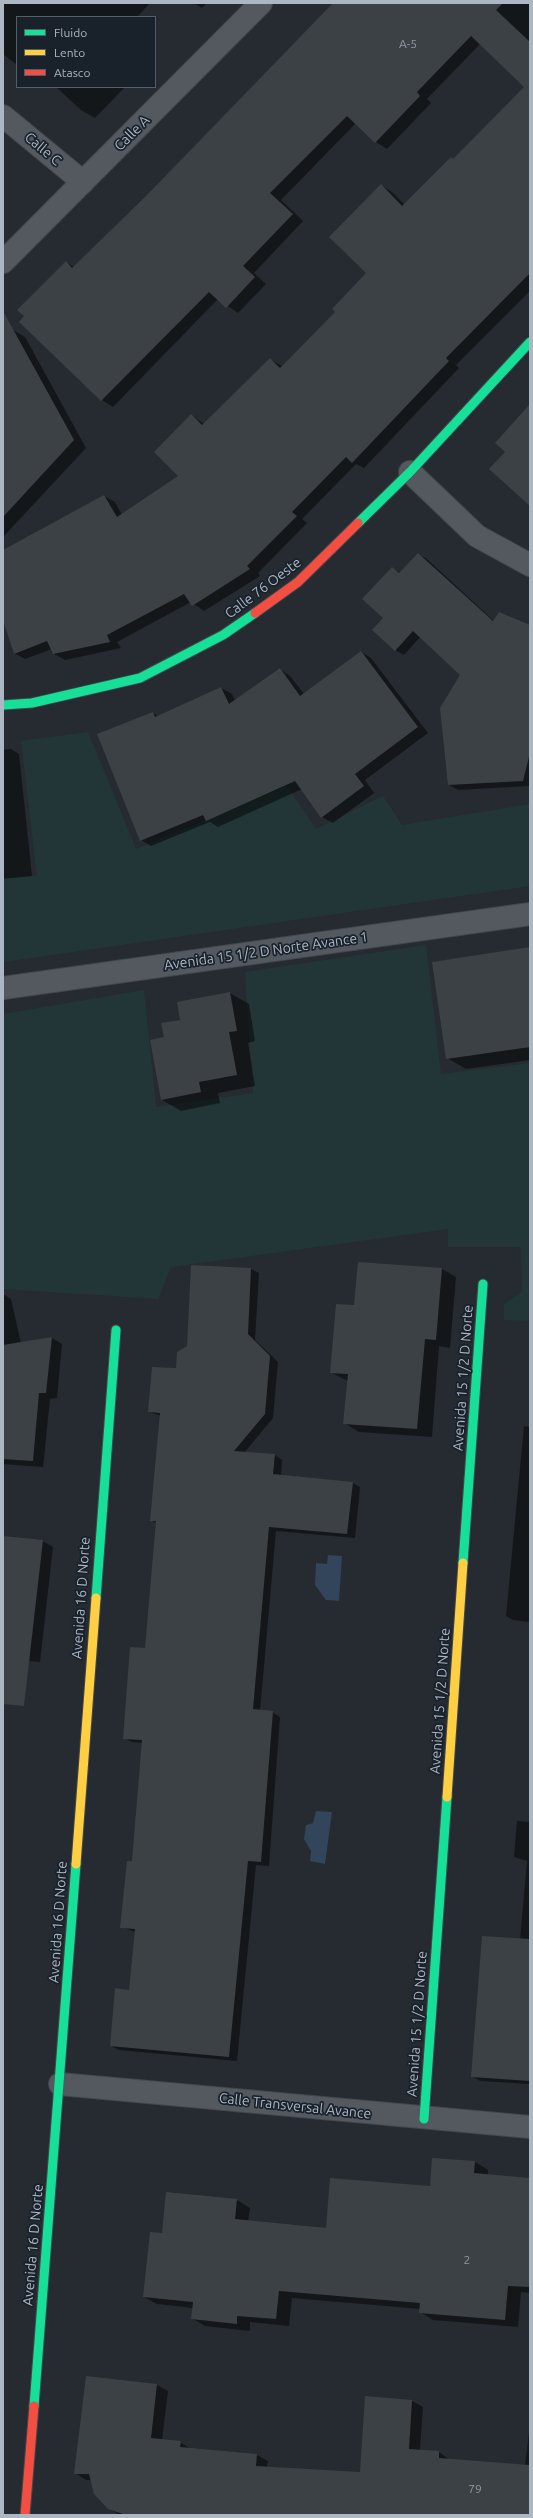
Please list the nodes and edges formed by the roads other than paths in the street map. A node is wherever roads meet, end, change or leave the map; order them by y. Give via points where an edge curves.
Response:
1 (261, 3) edge
2 (3, 116) edge
3 (82, 182) junction
4 (3, 262) edge
5 (530, 342) edge
6 (410, 472) junction
7 (530, 565) edge
8 (3, 706) edge
9 (530, 914) edge
10 (3, 988) edge
11 (484, 1284) dead end
12 (116, 1330) dead end
13 (60, 2084) junction
14 (424, 2119) junction
15 (530, 2127) edge
16 (25, 2515) edge

1 - 3 street, Calle A
2 - 3 street, Calle C
3 - 4 street, Calle A
5 - 6 street, Calle 76 Oeste
6 - 7 street via 477,536
6 - 8 street, Calle 76 Oeste via 298,582 223,635 140,678 32,703
9 - 10 street, Avenida 15 1/2 D Norte Avance 1
11 - 14 street, Avenida 15 1/2 D Norte
12 - 13 street, Avenida 16 D Norte
13 - 14 street, Calle Transversal Avance
13 - 16 street, Avenida 16 D Norte
14 - 15 street, Calle Transversal Avance

